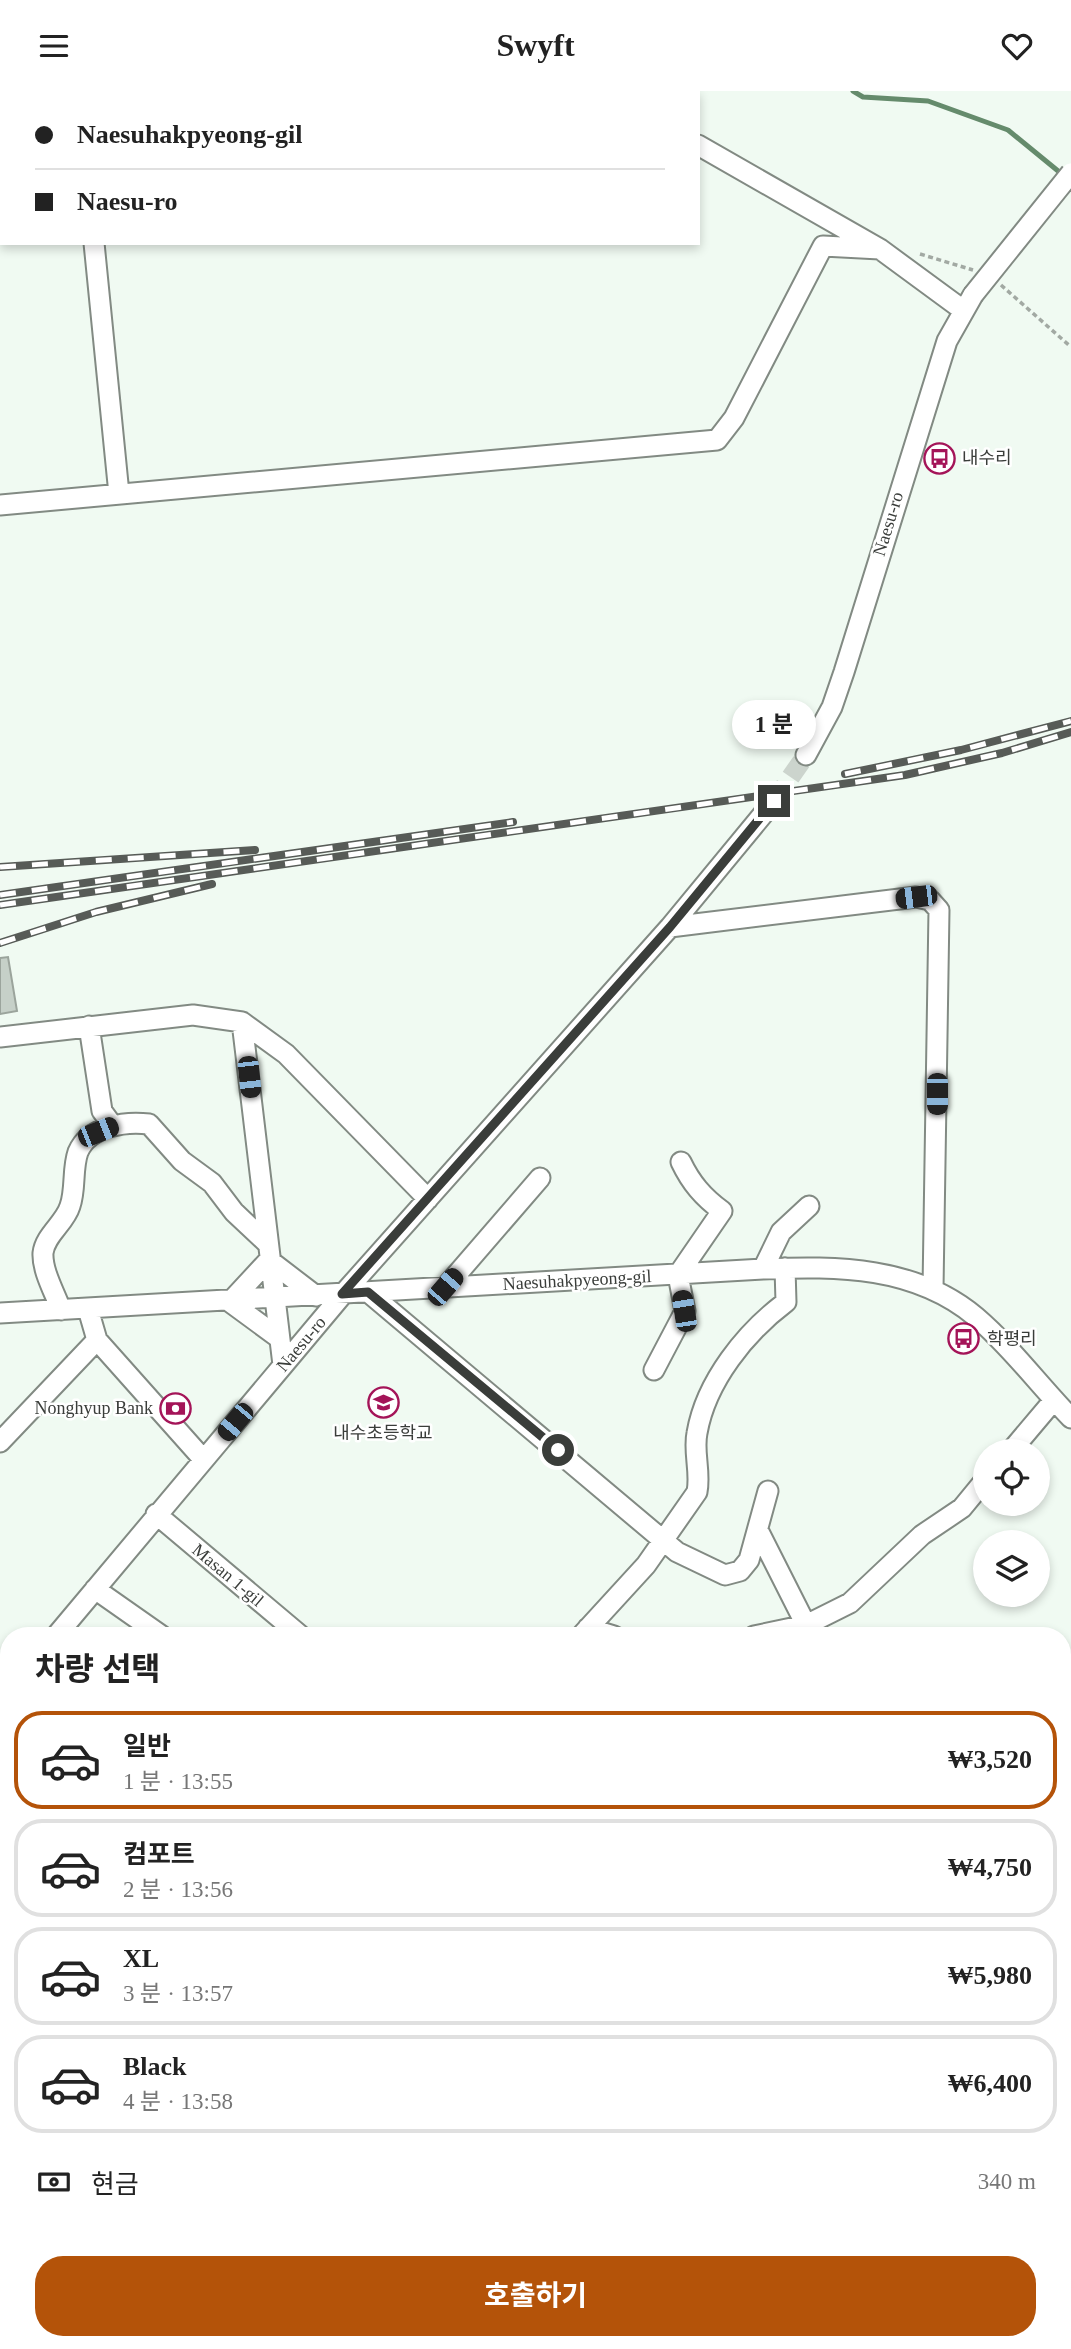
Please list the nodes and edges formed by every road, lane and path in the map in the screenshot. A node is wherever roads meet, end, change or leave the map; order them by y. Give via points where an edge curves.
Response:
1 (700, 146) edge
2 (1071, 173) edge
3 (94, 245) edge
4 (880, 249) junction
5 (968, 302) junction
6 (119, 494) junction
7 (0, 505) edge
8 (806, 755) tunnel mouth
9 (774, 801) tunnel mouth
10 (670, 927) junction
11 (242, 1022) junction
12 (89, 1025) junction
13 (0, 1037) edge
14 (113, 1126) junction
15 (681, 1162) dead end
16 (540, 1178) dead end
17 (428, 1199) junction
18 (809, 1206) dead end
19 (268, 1252) junction
20 (785, 1268) junction
21 (763, 1269) junction
22 (678, 1275) junction
23 (445, 1287) junction
24 (933, 1289) junction
25 (368, 1292) junction
26 (342, 1294) junction
27 (316, 1296) junction
28 (274, 1299) junction
29 (230, 1301) junction
30 (88, 1309) junction
31 (61, 1310) junction
32 (0, 1313) edge
33 (279, 1338) junction
34 (97, 1340) junction
35 (283, 1365) junction
36 (654, 1370) dead end
37 (1054, 1401) junction
38 (1071, 1418) edge
39 (1021, 1439) edge
40 (0, 1442) edge
41 (203, 1459) junction
42 (768, 1491) dead end
43 (973, 1495) edge
44 (156, 1514) junction
45 (758, 1530) junction
46 (663, 1537) junction
47 (95, 1589) junction
48 (806, 1625) junction
49 (67, 1627) edge
50 (149, 1627) edge
51 (290, 1627) edge
52 (589, 1627) edge
53 (797, 1627) edge

1 - 4 street
2 - 5 street, Naesu-ro, bridge
3 - 6 street
4 - 5 street
4 - 6 street via 823,246 734,418 717,440
5 - 8 street, Naesu-ro via 932,383 832,707
6 - 7 street
9 - 10 street, Naesu-ro
10 - 17 street, Naesu-ro
10 - 24 street via 916,897 930,900 939,910
11 - 12 street via 193,1015
11 - 17 street via 286,1054
11 - 19 street
12 - 13 street
12 - 14 street via 103,1111
14 - 19 street via 149,1124 182,1161 212,1184
14 - 31 street via 84,1143 78,1153 70,1207 46,1242 45,1265
15 - 22 street via 705,1199 722,1212
16 - 23 street
17 - 26 street, Naesu-ro
18 - 21 street via 781,1232
19 - 27 street
19 - 28 street
19 - 29 street
20 - 21 street, Naesuhakpyeong-gil
20 - 24 street, Naesuhakpyeong-gil via 888,1274
20 - 46 street via 786,1302 761,1320 734,1351 707,1403 696,1434 697,1492
21 - 22 street, Naesuhakpyeong-gil
22 - 23 street, Naesuhakpyeong-gil
22 - 36 street via 684,1311
23 - 25 street, Naesuhakpyeong-gil
24 - 37 street, Naesuhakpyeong-gil via 975,1317
25 - 26 street, Naesuhakpyeong-gil
25 - 46 street
26 - 27 street, Naesuhakpyeong-gil
26 - 35 street, Naesu-ro
27 - 28 street, Naesuhakpyeong-gil
28 - 29 street, Naesuhakpyeong-gil
28 - 33 street
29 - 30 street, Naesuhakpyeong-gil
29 - 33 street
30 - 31 street, Naesuhakpyeong-gil
30 - 34 street
31 - 32 street, Naesuhakpyeong-gil
33 - 35 street
34 - 40 street
34 - 41 street
35 - 41 street, Naesu-ro
37 - 38 street, Naesuhakpyeong-gil
37 - 39 street
41 - 44 street, Naesu-ro
42 - 45 street
43 - 48 street via 922,1535 850,1603
44 - 47 street, Naesu-ro
44 - 51 street, Masan 1-gil
45 - 46 street via 749,1560 740,1571 725,1575 677,1552
45 - 48 street
46 - 52 street via 646,1565
47 - 49 street, Naesu-ro
47 - 50 street
48 - 53 street

